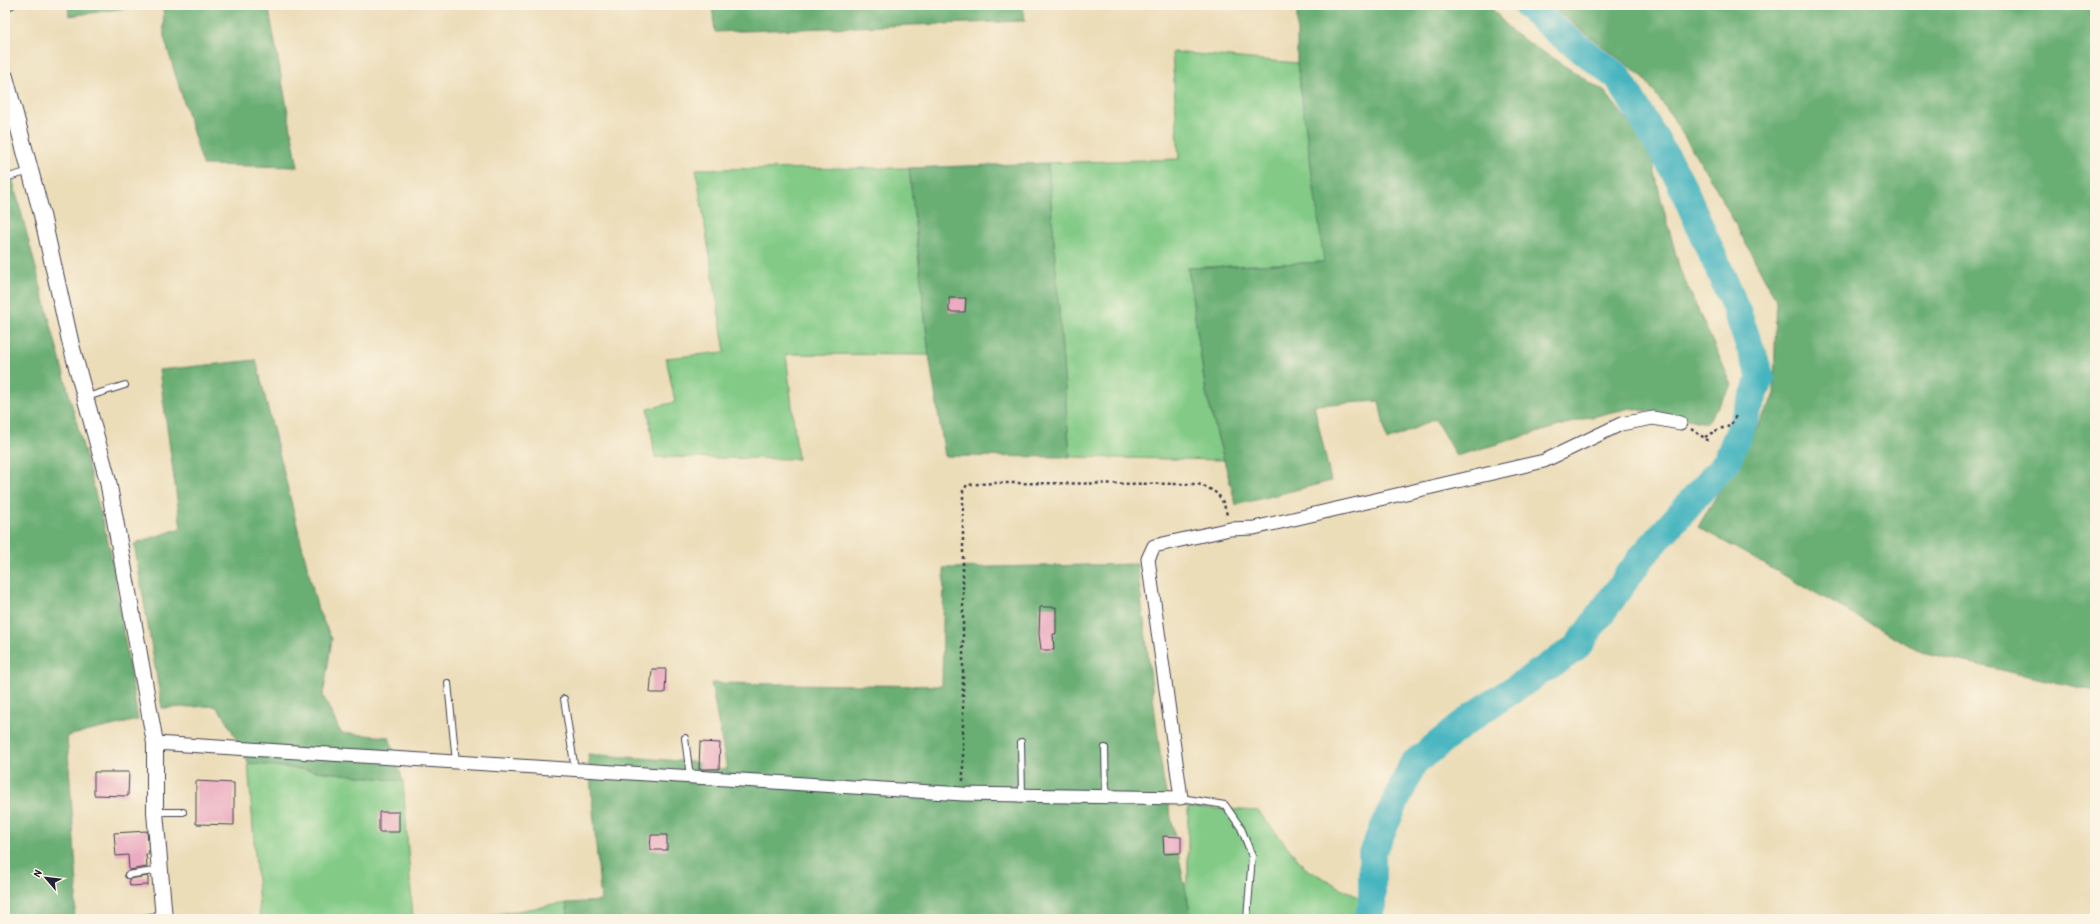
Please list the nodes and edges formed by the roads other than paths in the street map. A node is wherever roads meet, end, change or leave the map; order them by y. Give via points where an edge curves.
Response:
1 (12, 5) edge
2 (5, 8) edge
3 (5, 77) edge
4 (30, 171) junction
5 (5, 178) edge
6 (125, 386) dead end
7 (85, 397) junction
8 (1680, 423) road end
9 (448, 683) dead end
10 (564, 699) dead end
11 (685, 738) dead end
12 (1021, 742) dead end
13 (155, 743) junction
14 (1104, 748) dead end
15 (456, 762) junction
16 (575, 770) junction
17 (690, 777) junction
18 (1022, 796) junction
19 (1106, 797) junction
20 (1182, 798) junction
21 (155, 812) junction
22 (183, 812) dead end
23 (160, 870) junction
24 (128, 875) dead end
25 (164, 917) edge
26 (138, 919) edge
27 (1247, 919) edge

1 - 2 lane
3 - 4 street
4 - 5 lane
4 - 7 street
6 - 7 lane
7 - 13 street via 108,481
8 - 20 street via 1653,418 1621,424 1544,461 1254,528 1230,529 1154,546 1148,559
9 - 15 lane
10 - 16 lane
11 - 17 lane
12 - 18 lane
13 - 15 street
13 - 21 street
14 - 19 lane
15 - 16 street
16 - 17 street
17 - 18 street
18 - 19 street
19 - 20 street
20 - 27 lane via 1225,805 1241,828 1252,856
21 - 22 lane
21 - 23 street
23 - 24 lane
23 - 25 street
25 - 26 lane

